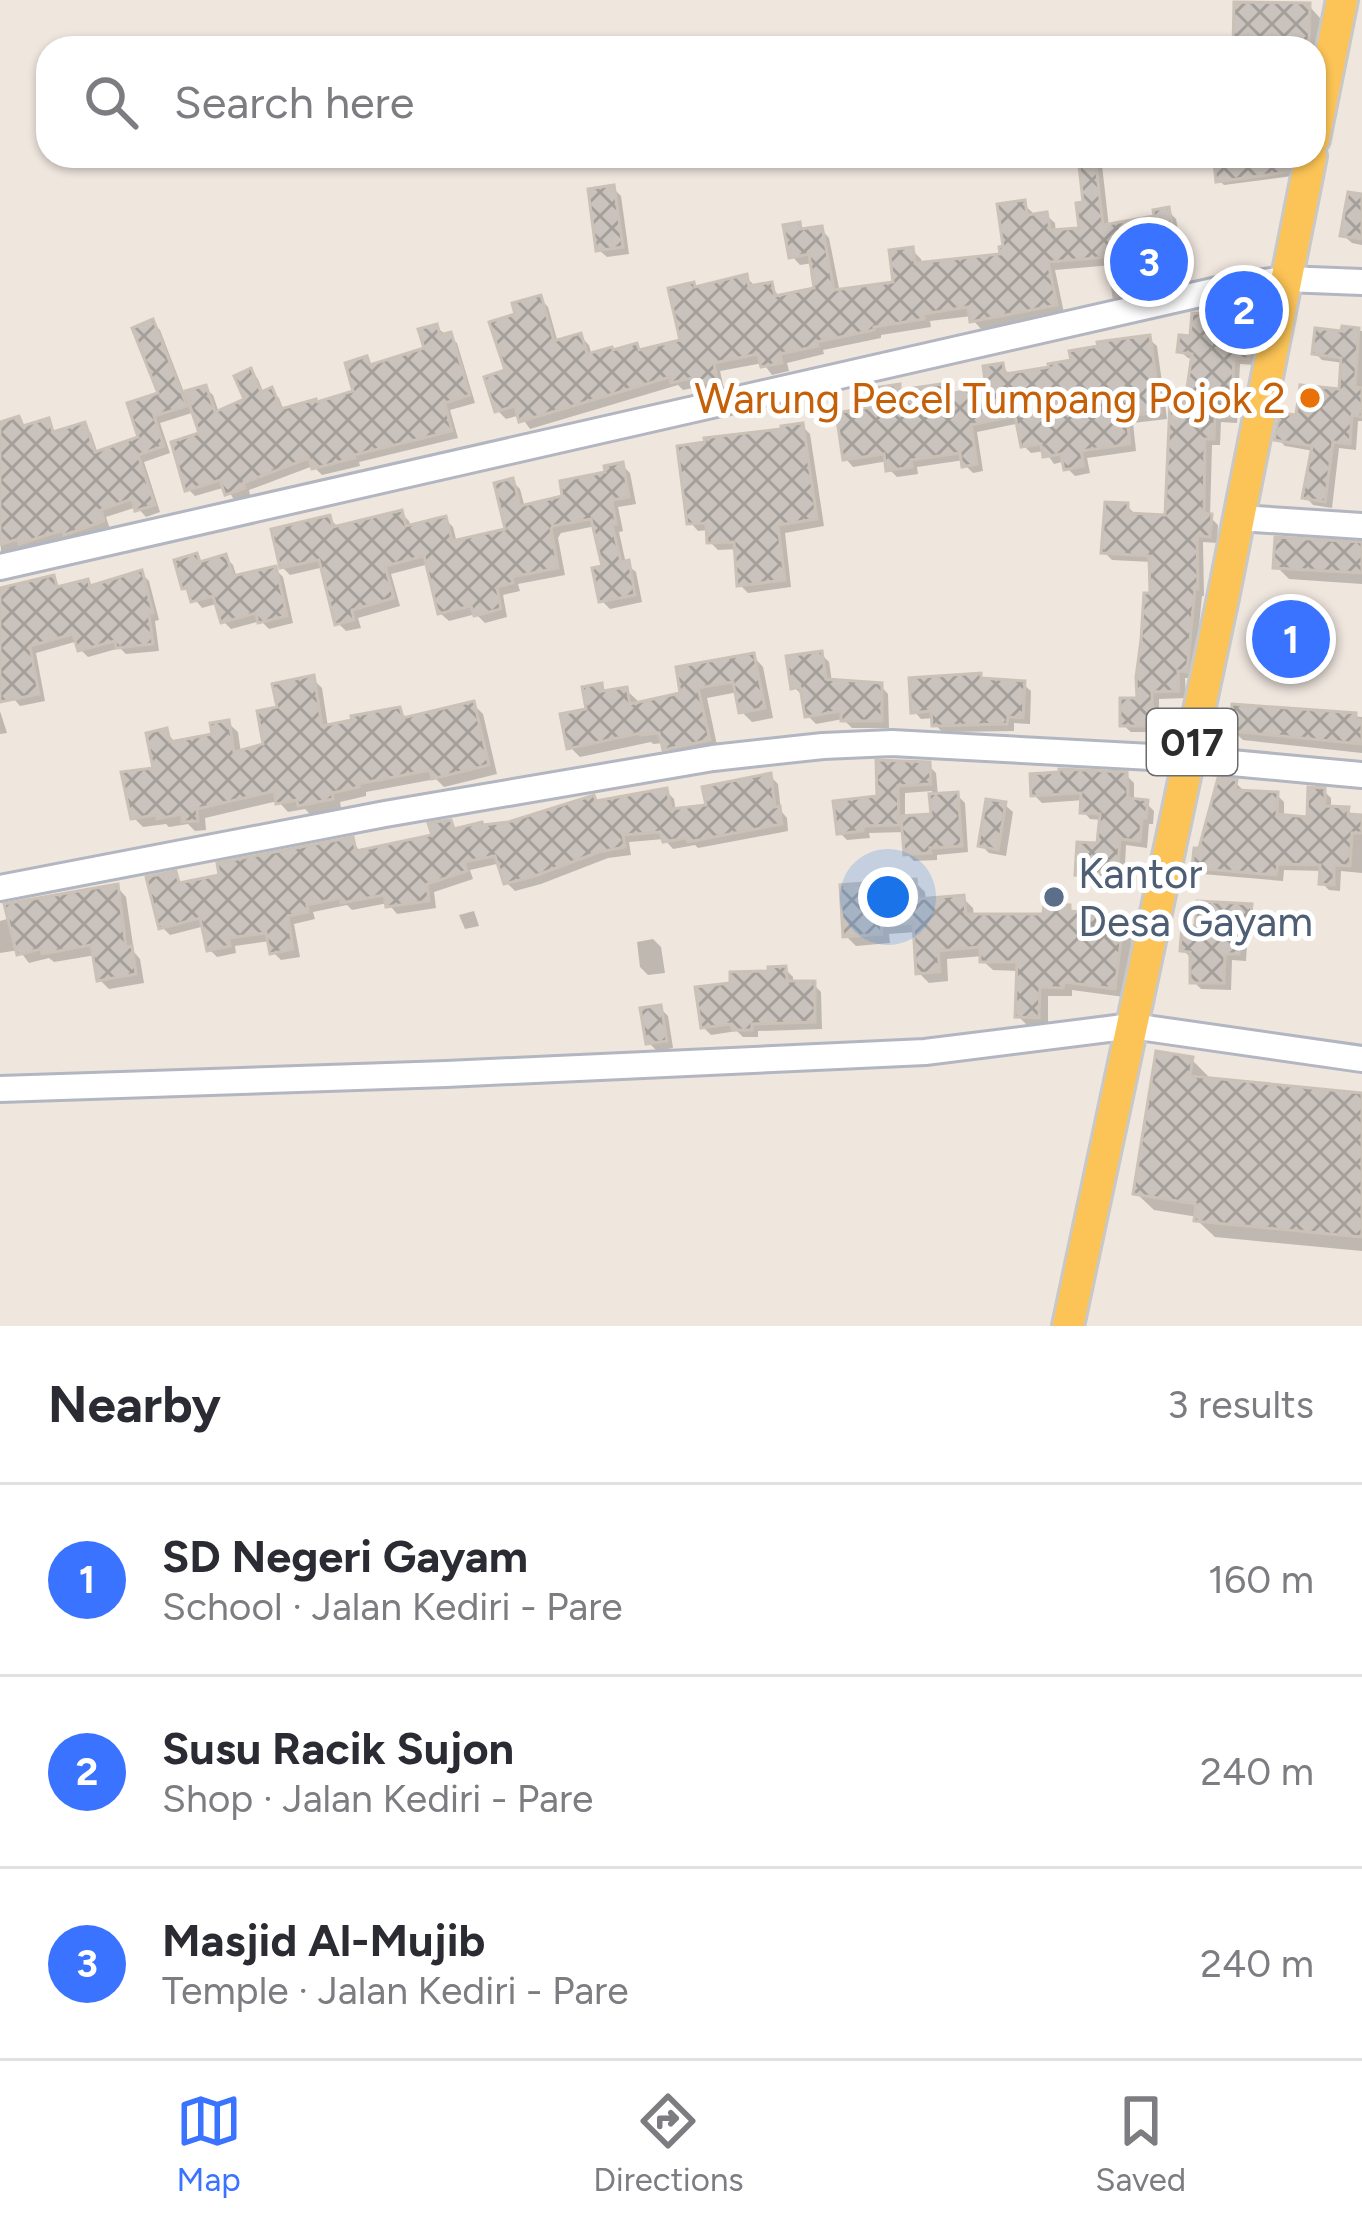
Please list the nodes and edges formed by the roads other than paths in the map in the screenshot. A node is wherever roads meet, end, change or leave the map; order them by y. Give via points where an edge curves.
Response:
1 (1342, 0) edge
2 (1326, 80) edge
3 (1308, 168) edge
4 (1285, 279) junction
5 (1362, 282) edge
6 (1239, 518) junction
7 (1362, 526) edge
8 (0, 567) edge
9 (1189, 759) junction
10 (1362, 775) edge
11 (0, 888) edge
12 (1132, 1027) junction
13 (1362, 1059) edge
14 (0, 1090) edge
15 (1068, 1326) edge

1 - 2 main road
3 - 4 main road, 017
4 - 5 street
4 - 6 main road, 017
4 - 8 street
6 - 7 street
6 - 9 main road, 017
9 - 10 street
9 - 11 street via 823,746 385,814
9 - 12 main road, 017
12 - 13 street
12 - 14 street via 925,1052
12 - 15 main road, 017

